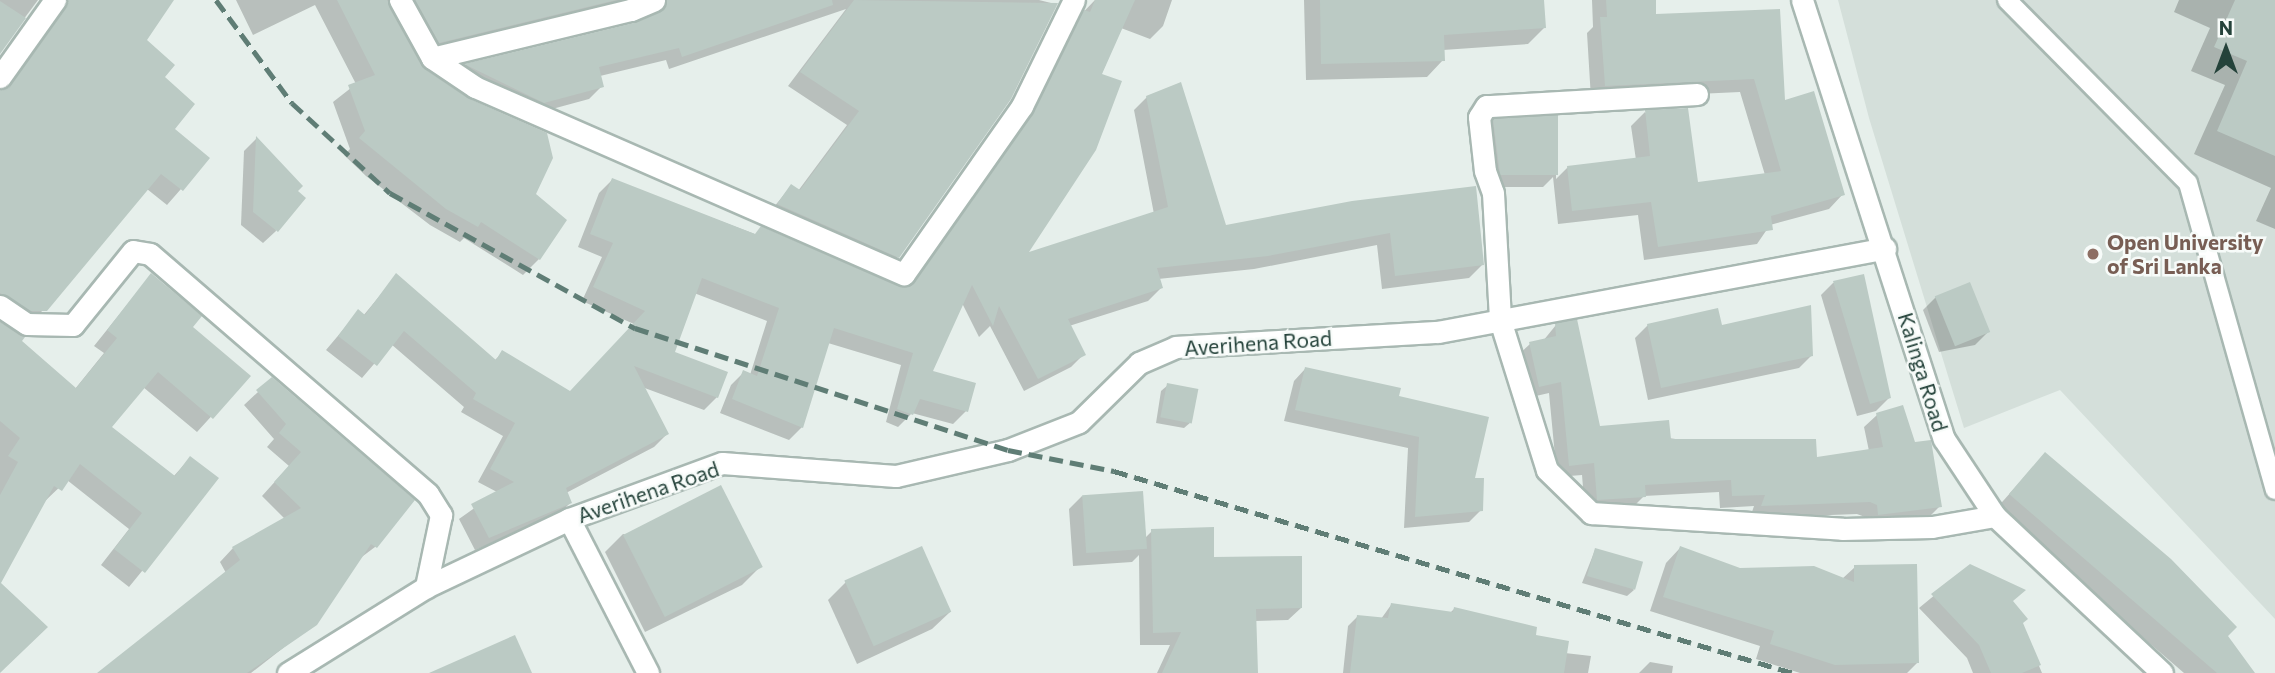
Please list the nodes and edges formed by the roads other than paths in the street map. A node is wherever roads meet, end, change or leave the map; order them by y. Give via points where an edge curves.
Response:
1 (55, 0) edge
2 (400, 0) edge
3 (654, 0) edge
4 (1074, 0) edge
5 (1802, 0) edge
6 (2007, 0) edge
7 (432, 58) junction
8 (0, 77) edge
9 (1697, 94) dead end
10 (1885, 248) junction
11 (0, 306) edge
12 (1500, 320) junction
13 (2275, 490) edge
14 (1995, 516) junction
15 (569, 519) junction
16 (426, 587) junction
17 (315, 665) edge
18 (288, 673) edge
19 (648, 673) edge
20 (2162, 673) edge

1 - 8 street
2 - 7 street
3 - 7 street via 631,10
4 - 7 street via 1022,106 904,274 475,87
5 - 10 street, Kalinga Road
6 - 13 lane via 2188,183
9 - 12 street via 1486,106 1482,111 1485,171 1493,193
10 - 12 street, Averihena Road
10 - 14 street, Kalinga Road via 1944,439
11 - 16 street via 27,324 73,325 132,251 150,254 428,494 441,514
12 - 14 street via 1547,471 1591,513 1842,529 1932,527
12 - 15 street, Averihena Road via 1438,332 1176,347 1139,363 1079,422 1008,450 896,476 722,463
14 - 20 street, Kalinga Road
15 - 16 street, Averihena Road
15 - 19 street
16 - 17 street, Averihena Road
17 - 18 street, Averihena Road

